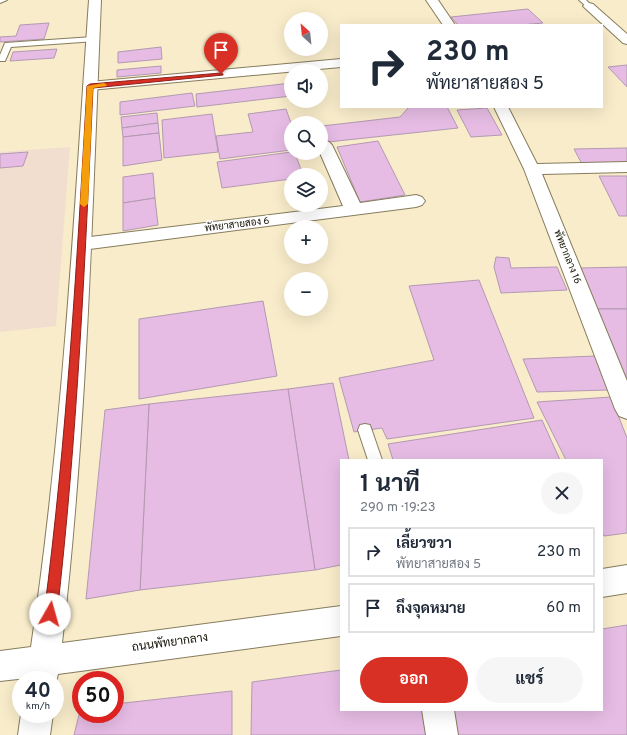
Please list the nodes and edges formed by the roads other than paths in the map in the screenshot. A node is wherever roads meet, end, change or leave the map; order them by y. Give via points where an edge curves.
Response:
1 (4, 0) edge
2 (95, 0) edge
3 (432, 0) edge
4 (0, 1) edge
5 (585, 3) edge
6 (448, 24) edge
7 (93, 39) junction
8 (627, 40) edge
9 (2, 59) dead end
10 (340, 63) edge
11 (90, 86) junction
12 (502, 108) edge
13 (328, 154) edge
14 (627, 167) edge
15 (532, 169) junction
16 (416, 201) dead end
17 (354, 210) junction
18 (82, 244) junction
19 (627, 409) edge
20 (365, 430) dead end
21 (375, 459) edge
22 (627, 579) edge
23 (603, 583) edge
24 (340, 621) edge
25 (0, 666) edge
26 (43, 670) edge
27 (438, 711) edge
28 (36, 723) edge
29 (34, 735) edge
30 (442, 735) edge

1 - 4 lane
2 - 7 street
3 - 6 street
5 - 8 street
7 - 9 lane via 8,45
7 - 11 street
10 - 11 street
11 - 18 street
12 - 15 street, พัทยากลาง 16
13 - 17 street
14 - 15 street
15 - 19 street, พัทยากลาง 16
16 - 17 street, พัทยาสายสอง 6
17 - 18 street, พัทยาสายสอง 6
18 - 26 street via 78,332 62,521
20 - 21 lane
22 - 23 street
24 - 26 street, ถนนพัทยากลาง
25 - 26 street, ถนนพัทยากลาง
27 - 30 street
28 - 29 street

